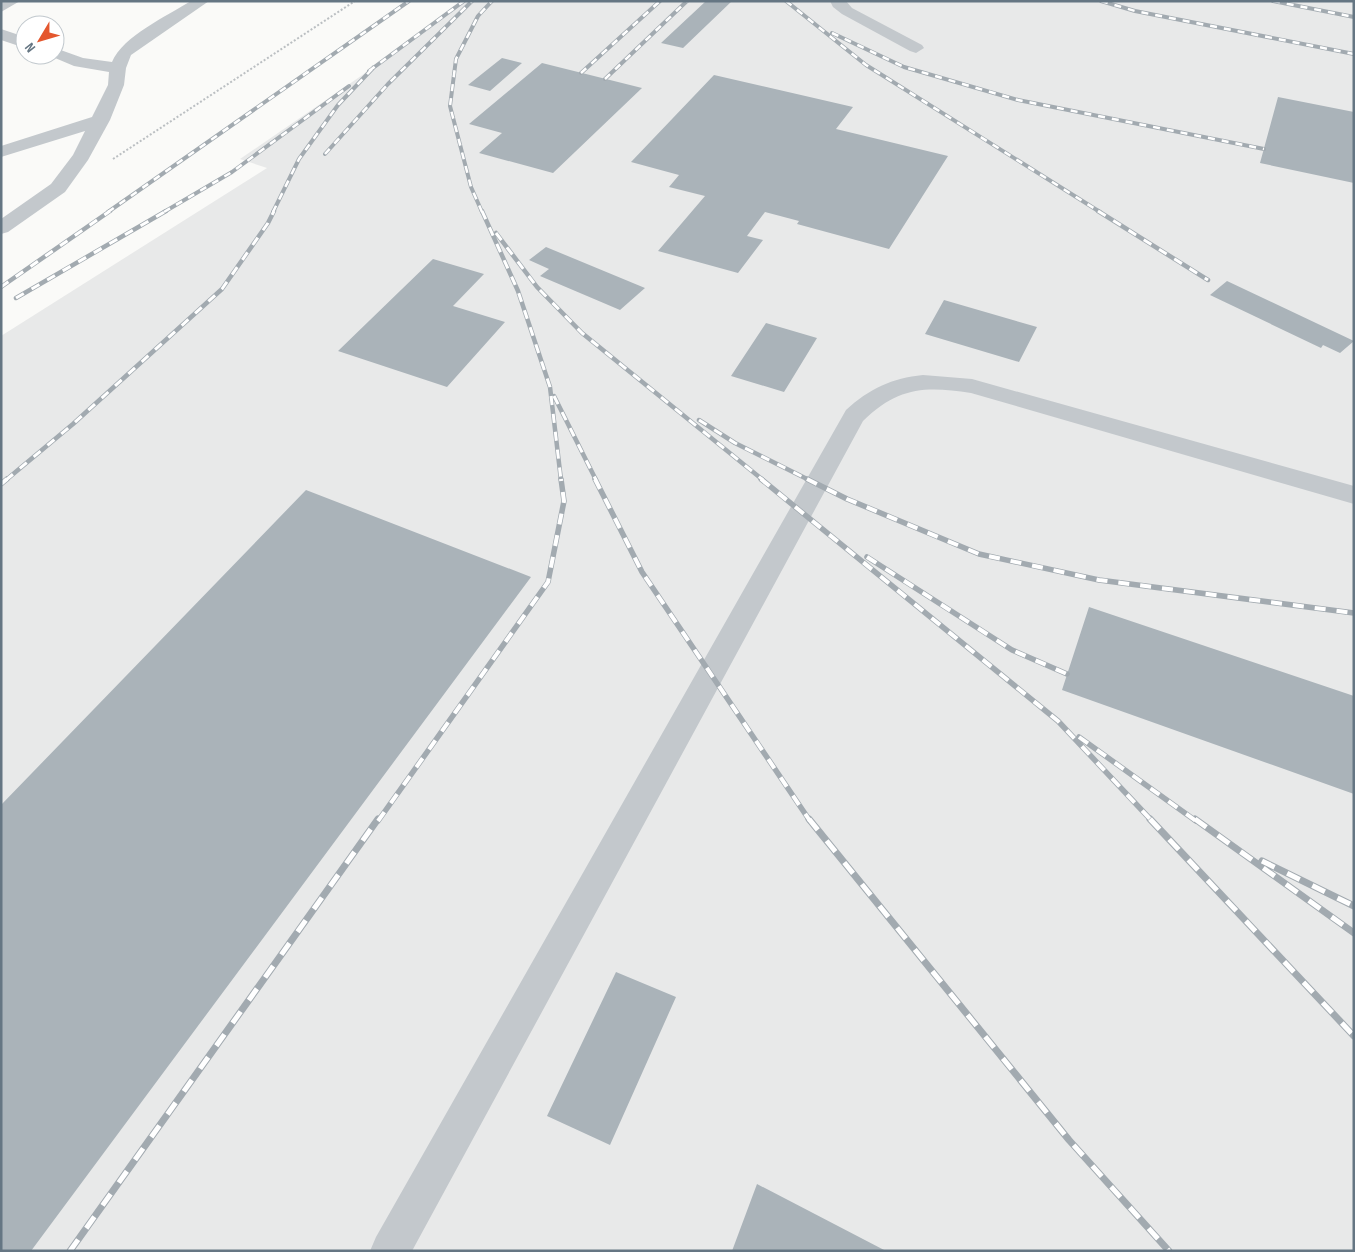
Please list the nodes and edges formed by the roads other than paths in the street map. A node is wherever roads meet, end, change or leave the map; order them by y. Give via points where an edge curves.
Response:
1 (13, 1) edge
2 (202, 1) edge
3 (838, 1) edge
4 (1, 7) edge
5 (1, 34) edge
6 (15, 39) edge
7 (916, 48) dead end
8 (65, 57) edge
9 (118, 68) junction
10 (101, 120) junction
11 (1, 152) edge
12 (1, 228) edge
13 (1354, 496) edge
14 (390, 1251) edge

1 - 4 street
2 - 9 street via 139,41 124,53
3 - 7 street via 847,11
5 - 6 street
8 - 9 street
9 - 10 street via 116,85
10 - 11 street
10 - 12 street via 82,156 58,188
13 - 14 street via 972,386 924,381 882,391 866,403 854,416

